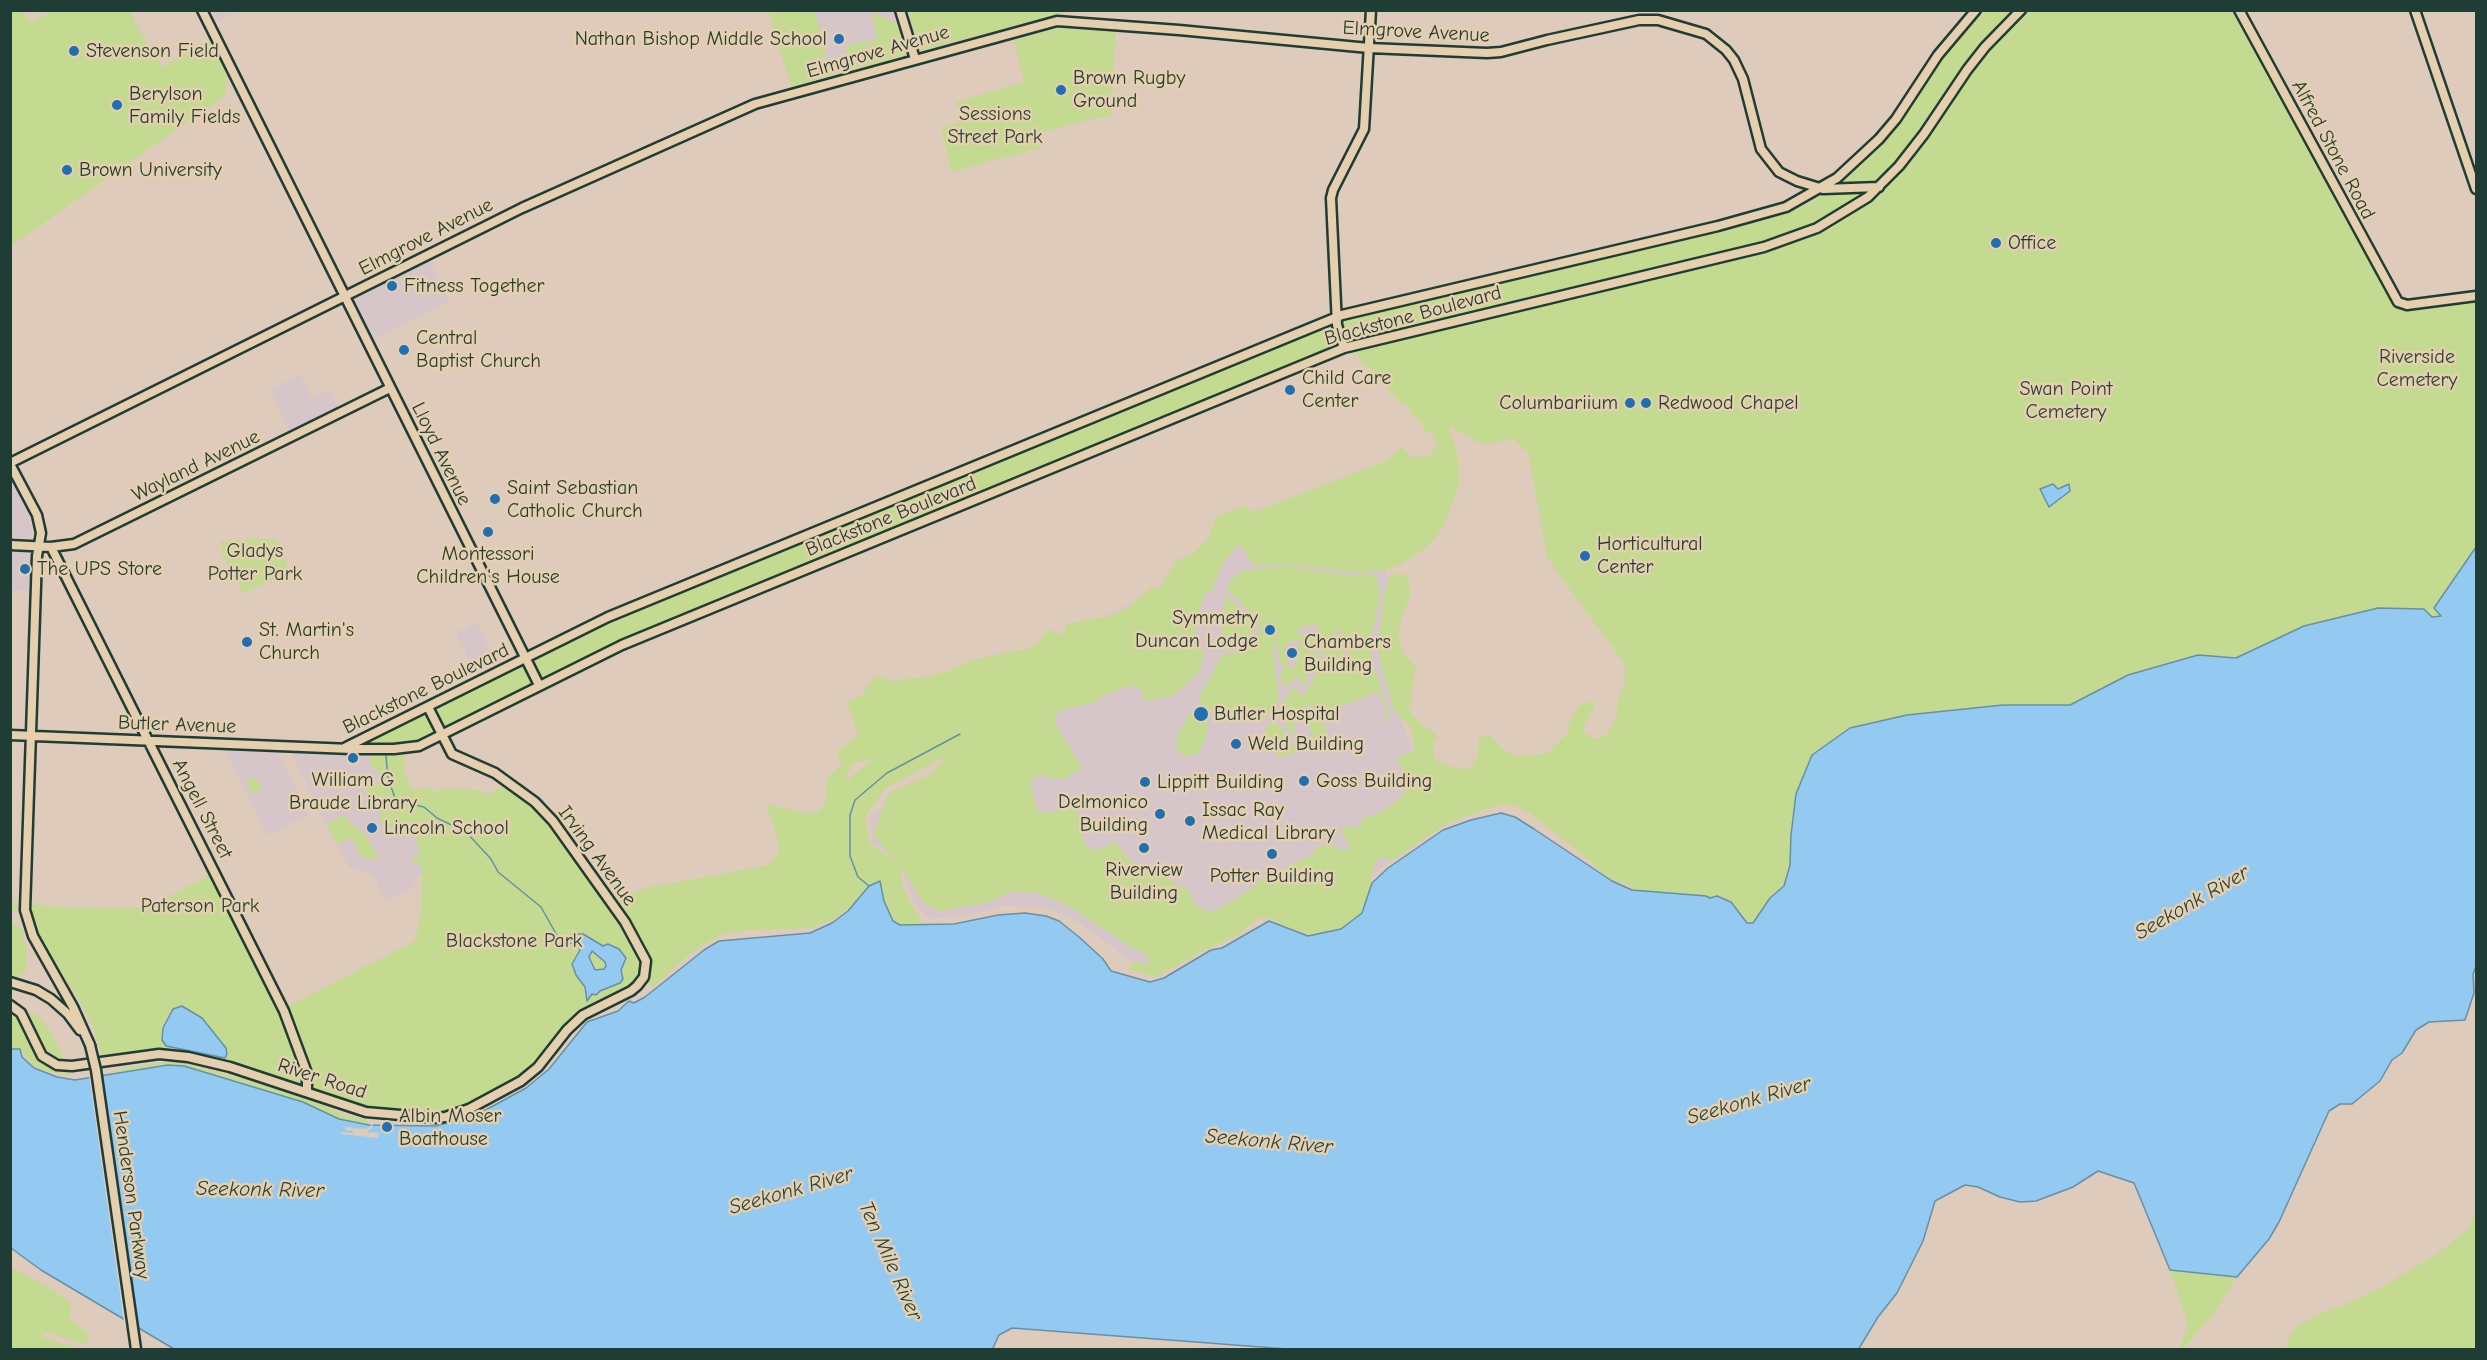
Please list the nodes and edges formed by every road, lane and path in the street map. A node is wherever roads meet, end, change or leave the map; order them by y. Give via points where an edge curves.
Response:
1 (202, 10) edge
2 (900, 10) edge
3 (1371, 10) edge
4 (1976, 10) edge
5 (2021, 10) edge
6 (2239, 10) edge
7 (2415, 10) edge
8 (1369, 48) junction
9 (915, 59) junction
10 (1880, 186) junction
11 (1821, 188) junction
12 (2476, 189) edge
13 (345, 296) junction
14 (2476, 296) edge
15 (1336, 317) junction
16 (1344, 348) junction
17 (390, 388) junction
18 (10, 463) edge
19 (10, 545) edge
20 (39, 545) junction
21 (51, 547) junction
22 (525, 659) junction
23 (539, 685) junction
24 (428, 707) junction
25 (10, 735) edge
26 (442, 735) junction
27 (30, 736) junction
28 (148, 740) junction
29 (343, 748) junction
30 (647, 967) joint
31 (10, 982) edge
32 (10, 1005) edge
33 (90, 1045) junction
34 (307, 1092) junction
35 (136, 1350) edge

1 - 13 street, Lloyd Avenue
2 - 9 street
3 - 8 street
4 - 11 street, Blackstone Boulevard via 1938,55 1879,140
5 - 10 street, Blackstone Boulevard via 1985,47 1918,142
6 - 14 street, Alfred Stone Road via 2400,304
7 - 12 street
8 - 9 street, Elmgrove Avenue via 1062,21
8 - 11 street, Elmgrove Avenue via 1501,52 1639,20 1691,28 1716,41 1734,60 1743,79 1761,149 1770,164 1797,181
8 - 15 street via 1364,129 1331,198
9 - 13 street, Elmgrove Avenue via 755,104 568,186
10 - 11 street, Elmgrove Avenue
10 - 16 street, Blackstone Boulevard via 1843,214 1786,241
11 - 15 street, Blackstone Boulevard via 1764,215
13 - 17 street, Lloyd Avenue
13 - 18 street, Elmgrove Avenue
15 - 16 street
15 - 22 street, Blackstone Boulevard via 609,617
16 - 23 street, Blackstone Boulevard via 622,645
17 - 21 street, Wayland Avenue via 74,544
17 - 22 street, Lloyd Avenue
18 - 20 street via 38,519
19 - 20 street, Wayland Avenue
20 - 21 street, Wayland Avenue
20 - 27 street, Henderson Parkway
21 - 28 street, Angell Street
22 - 23 street, Lloyd Avenue
22 - 24 street, Blackstone Boulevard
23 - 26 street, Blackstone Boulevard
24 - 26 street, Irving Avenue
24 - 29 street, Blackstone Boulevard
25 - 27 street, Butler Avenue
26 - 29 street, Blackstone Boulevard via 411,748
26 - 30 street, Irving Avenue via 452,754 495,773 535,802 553,821 625,922
27 - 28 street, Butler Avenue
27 - 33 street, Henderson Parkway via 24,900 27,919
28 - 29 street, Butler Avenue
28 - 34 street, Angell Street via 284,1011 307,1073
30 - 34 street, River Road via 641,982 631,992 574,1022 530,1074 469,1109 435,1118 366,1112
31 - 33 street, Henderson Parkway via 36,990 55,1002
32 - 34 street, River Road via 21,1013 39,1053 52,1064 67,1067 159,1054 188,1057
33 - 35 street, Henderson Parkway, bridge

